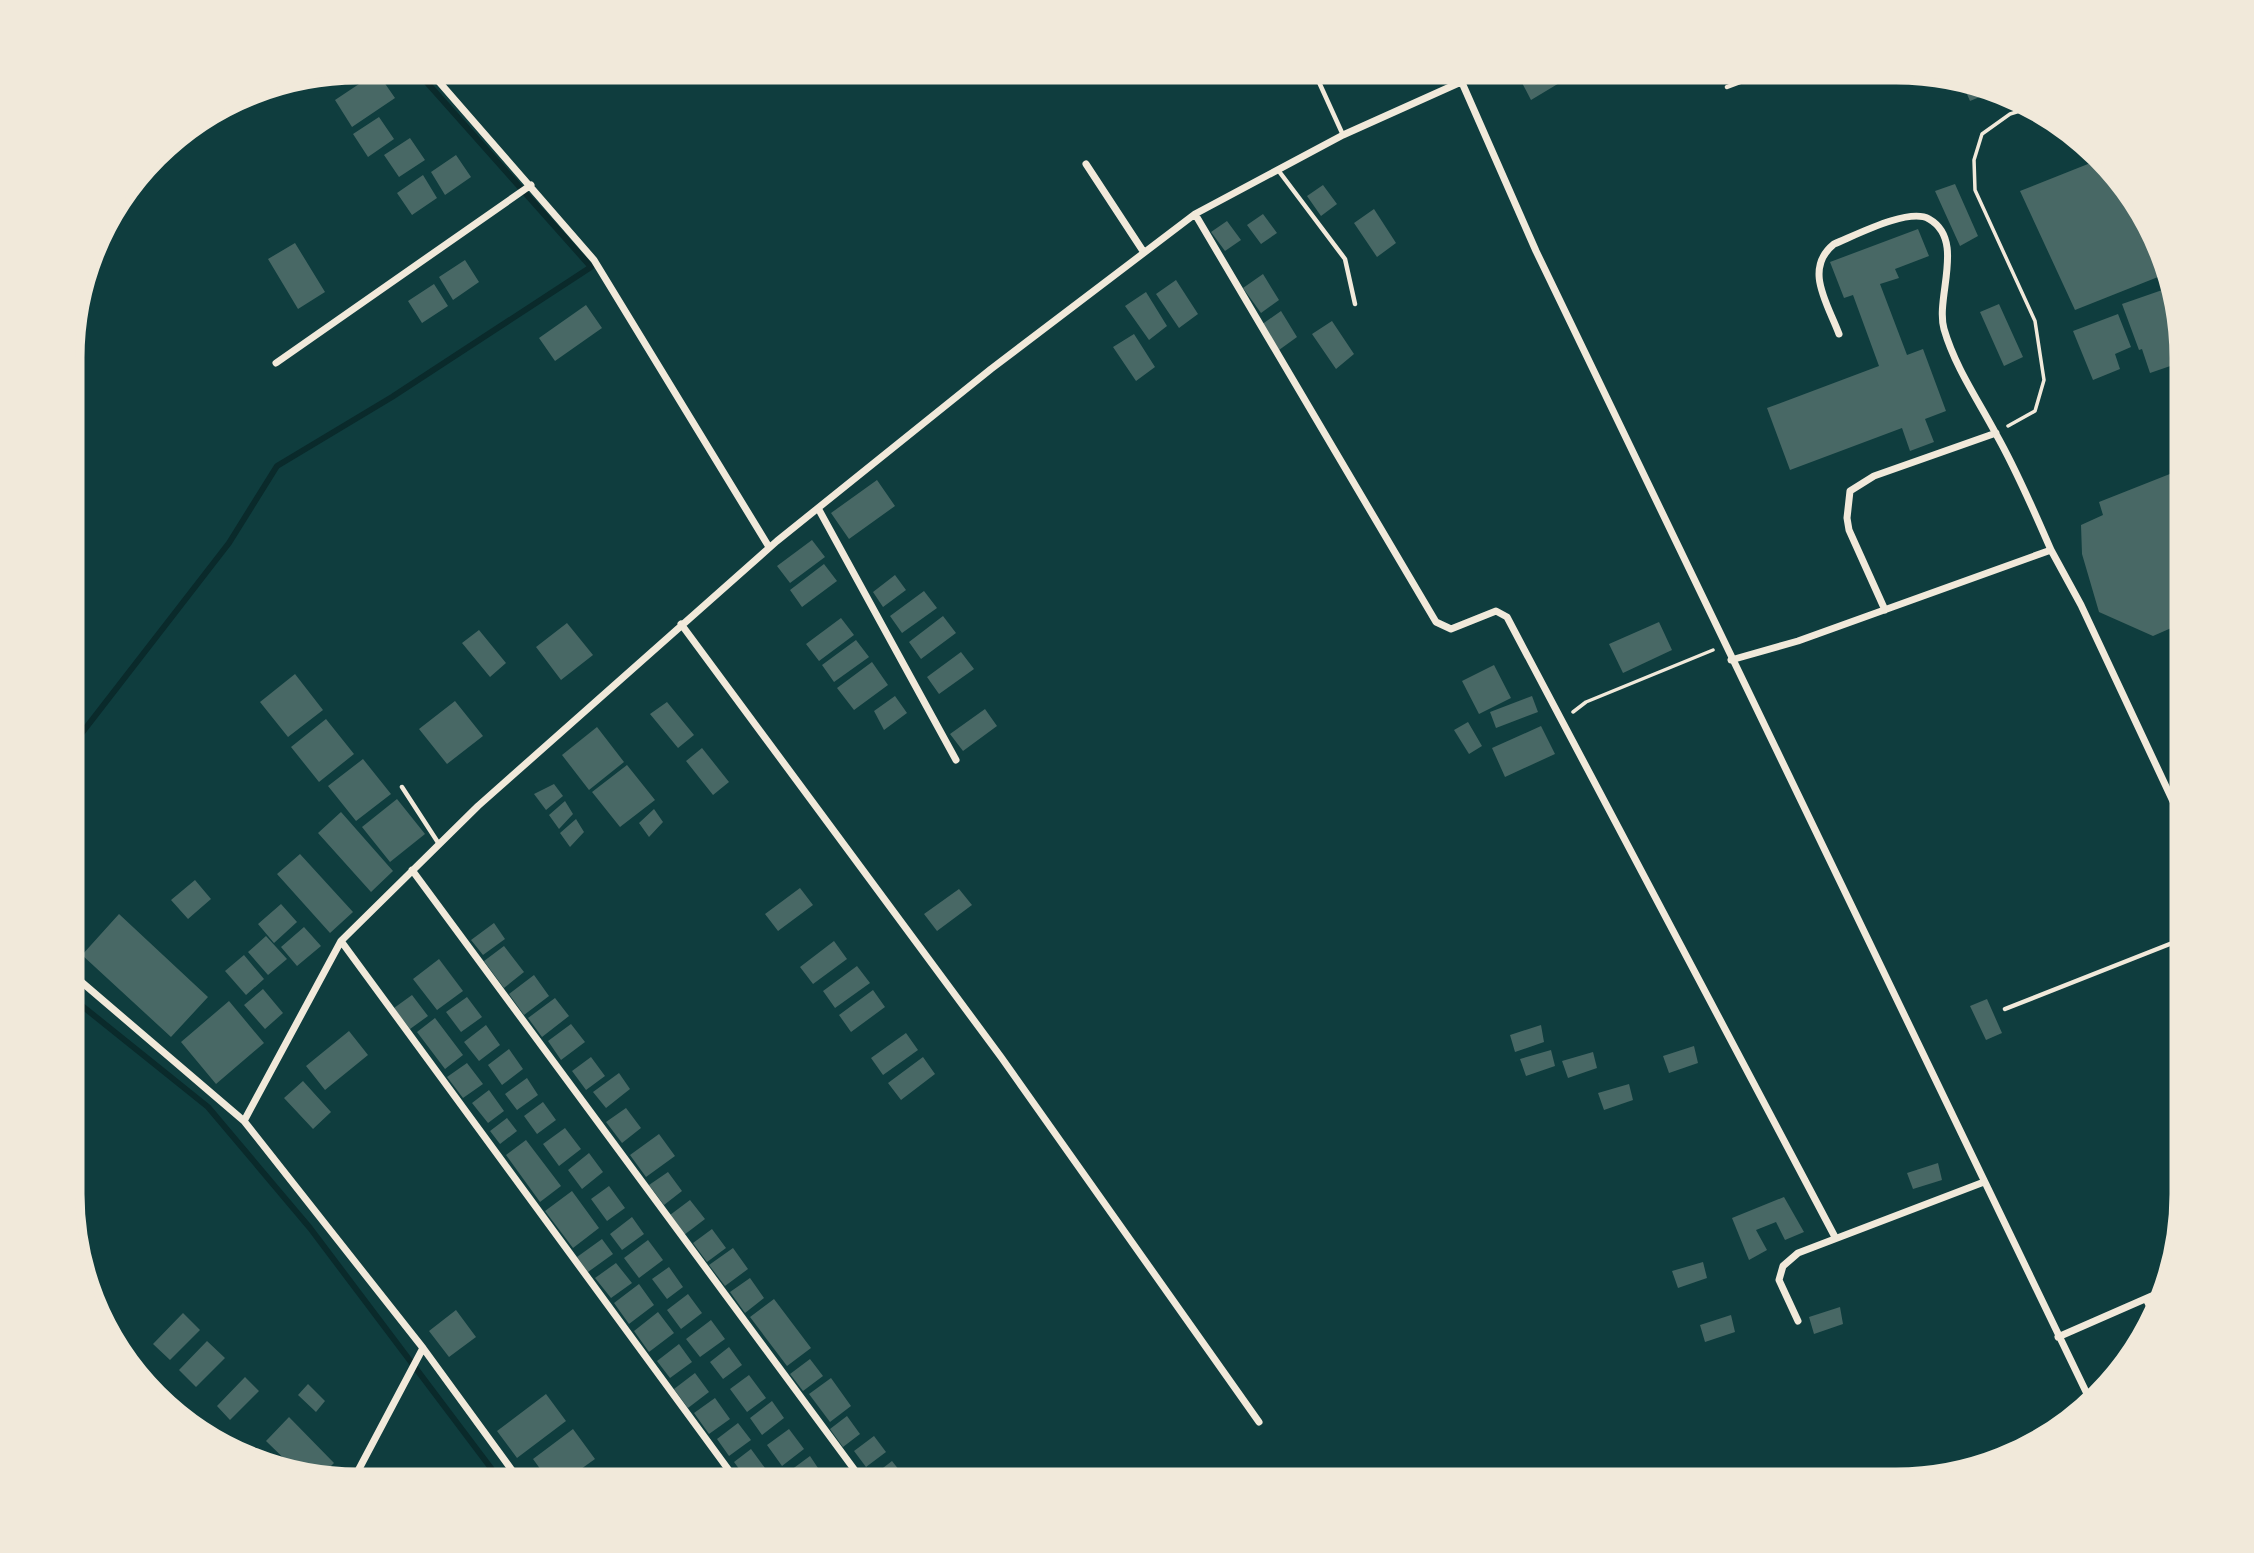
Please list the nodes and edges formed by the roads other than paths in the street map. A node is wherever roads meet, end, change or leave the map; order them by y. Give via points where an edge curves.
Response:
1 (438, 80) edge
2 (1318, 80) edge
3 (1746, 80) edge
4 (1460, 81) joint
5 (1727, 87) dead end
6 (1343, 135) junction
7 (1086, 164) dead end
8 (1278, 170) junction
9 (531, 185) junction
10 (1195, 214) junction
11 (1143, 251) junction
12 (1355, 304) dead end
13 (1839, 334) dead end
14 (276, 363) dead end
15 (1996, 433) junction
16 (818, 508) junction
17 (769, 547) junction
18 (2050, 550) junction
19 (1885, 610) junction
20 (681, 624) junction
21 (1731, 660) junction
22 (956, 760) dead end
23 (402, 787) dead end
24 (2174, 804) edge
25 (439, 844) junction
26 (412, 870) junction
27 (341, 941) junction
28 (2174, 942) edge
29 (80, 981) edge
30 (2005, 1009) dead end
31 (244, 1121) junction
32 (1984, 1182) junction
33 (1835, 1237) junction
34 (2154, 1295) edge
35 (2146, 1299) junction
36 (2150, 1306) edge
37 (1798, 1321) dead end
38 (2059, 1338) junction
39 (423, 1348) junction
40 (2088, 1395) edge
41 (1259, 1422) dead end
42 (357, 1472) edge
43 (513, 1472) edge
44 (730, 1472) edge
45 (856, 1472) edge

1 - 9 street
2 - 6 lane
3 - 5 lane
4 - 6 street
4 - 21 street
6 - 8 street
7 - 11 street
8 - 10 street
8 - 12 lane via 1345,258
9 - 14 street
9 - 17 street via 594,260 625,307
10 - 11 street
10 - 33 street via 1431,616 1440,627 1451,629 1496,611 1504,613
11 - 16 street
13 - 15 street via 1817,273 1825,251 1908,216 1927,217 1945,242 1948,259 1943,327
15 - 18 street
15 - 19 street via 1874,476 1850,491 1849,530
16 - 17 street
16 - 22 street
17 - 20 street
18 - 19 street
18 - 24 street via 2081,605
19 - 21 street
20 - 25 street
20 - 41 street via 1001,1057
21 - 32 street
23 - 25 lane
25 - 26 street
26 - 27 street
26 - 45 street
27 - 31 street
27 - 44 street
28 - 30 lane
29 - 31 street
31 - 39 street
32 - 33 street
32 - 38 street
33 - 37 street via 1789,1258 1779,1273
34 - 35 street
35 - 36 street
35 - 38 street
38 - 40 street
39 - 42 street
39 - 43 street

